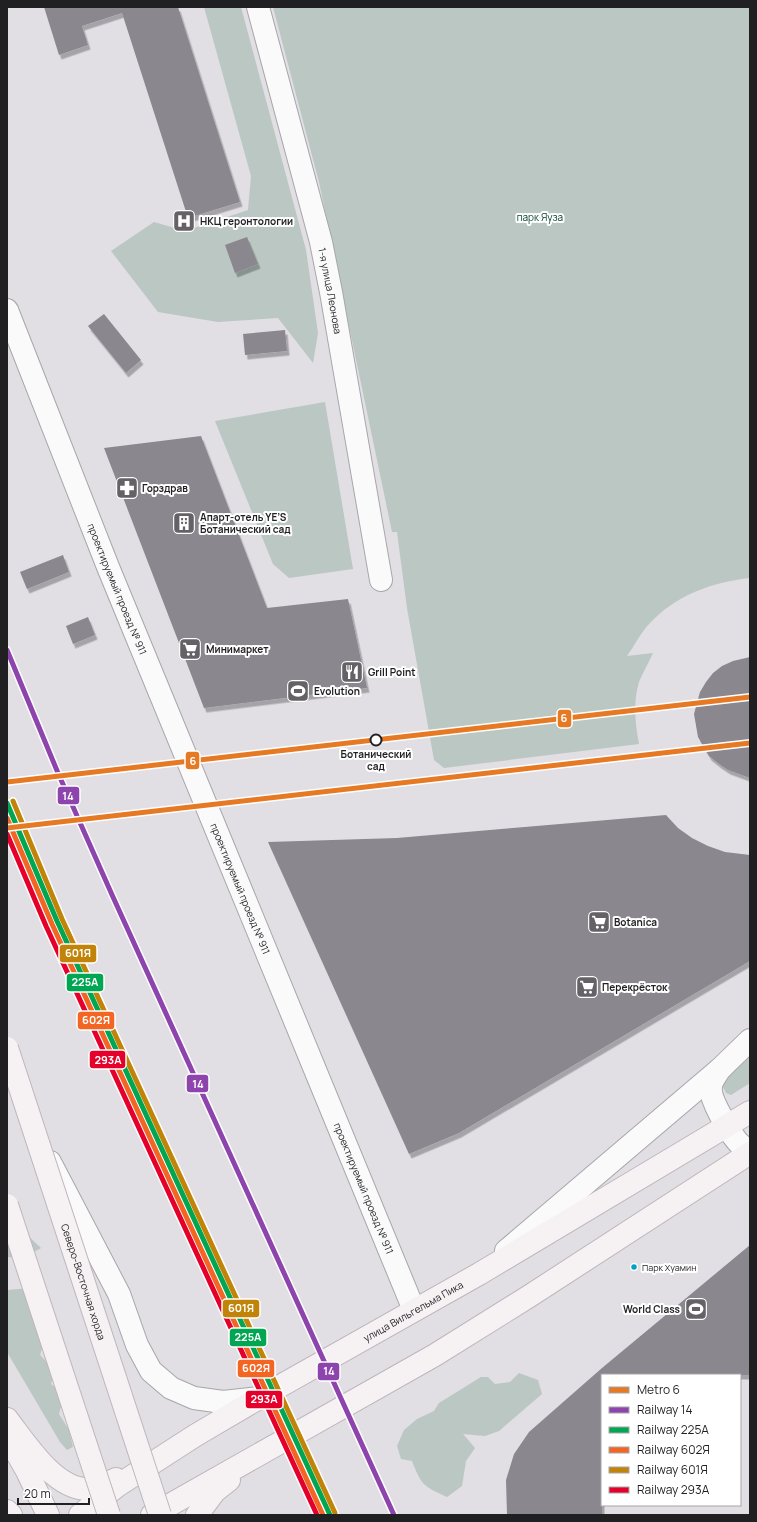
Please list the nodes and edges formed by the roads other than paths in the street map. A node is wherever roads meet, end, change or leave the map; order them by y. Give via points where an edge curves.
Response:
1 (258, 7) edge
2 (7, 310) edge
3 (381, 580) dead end
4 (750, 1040) edge
5 (7, 1048) edge
6 (719, 1070) junction
7 (7, 1084) edge
8 (750, 1112) edge
9 (727, 1126) junction
10 (750, 1149) edge
11 (750, 1153) edge
12 (7, 1205) edge
13 (479, 1274) junction
14 (414, 1310) junction
15 (259, 1398) junction
16 (7, 1419) edge
17 (7, 1435) edge
18 (266, 1450) junction
19 (149, 1466) junction
20 (7, 1511) edge
21 (11, 1515) edge
22 (48, 1515) edge
23 (80, 1515) edge
24 (109, 1515) edge
25 (152, 1515) edge
26 (160, 1515) edge
27 (197, 1515) edge

1 - 3 street, 1-я улица Леонова via 321,242
2 - 14 street, проектируемый проезд № 911 via 108,567
4 - 6 street
5 - 26 main road, Северо-Восточная хорда, bridge
6 - 9 street via 710,1088 711,1096
6 - 13 street
7 - 15 street via 119,1294 137,1345 151,1371 171,1388 194,1398 223,1402
8 - 9 main road, улица Вильгельма Пика
9 - 10 street via 736,1141
9 - 13 main road, улица Вильгельма Пика
11 - 18 main road via 448,1346
12 - 24 main road, bridge
13 - 14 main road, улица Вильгельма Пика
14 - 15 main road, улица Вильгельма Пика
15 - 19 main road, улица Вильгельма Пика
16 - 19 main road via 56,1477 75,1488 88,1489
17 - 22 main road
18 - 25 main road
18 - 27 main road via 215,1491
19 - 23 main road, улица Вильгельма Пика via 117,1486
20 - 21 main road

